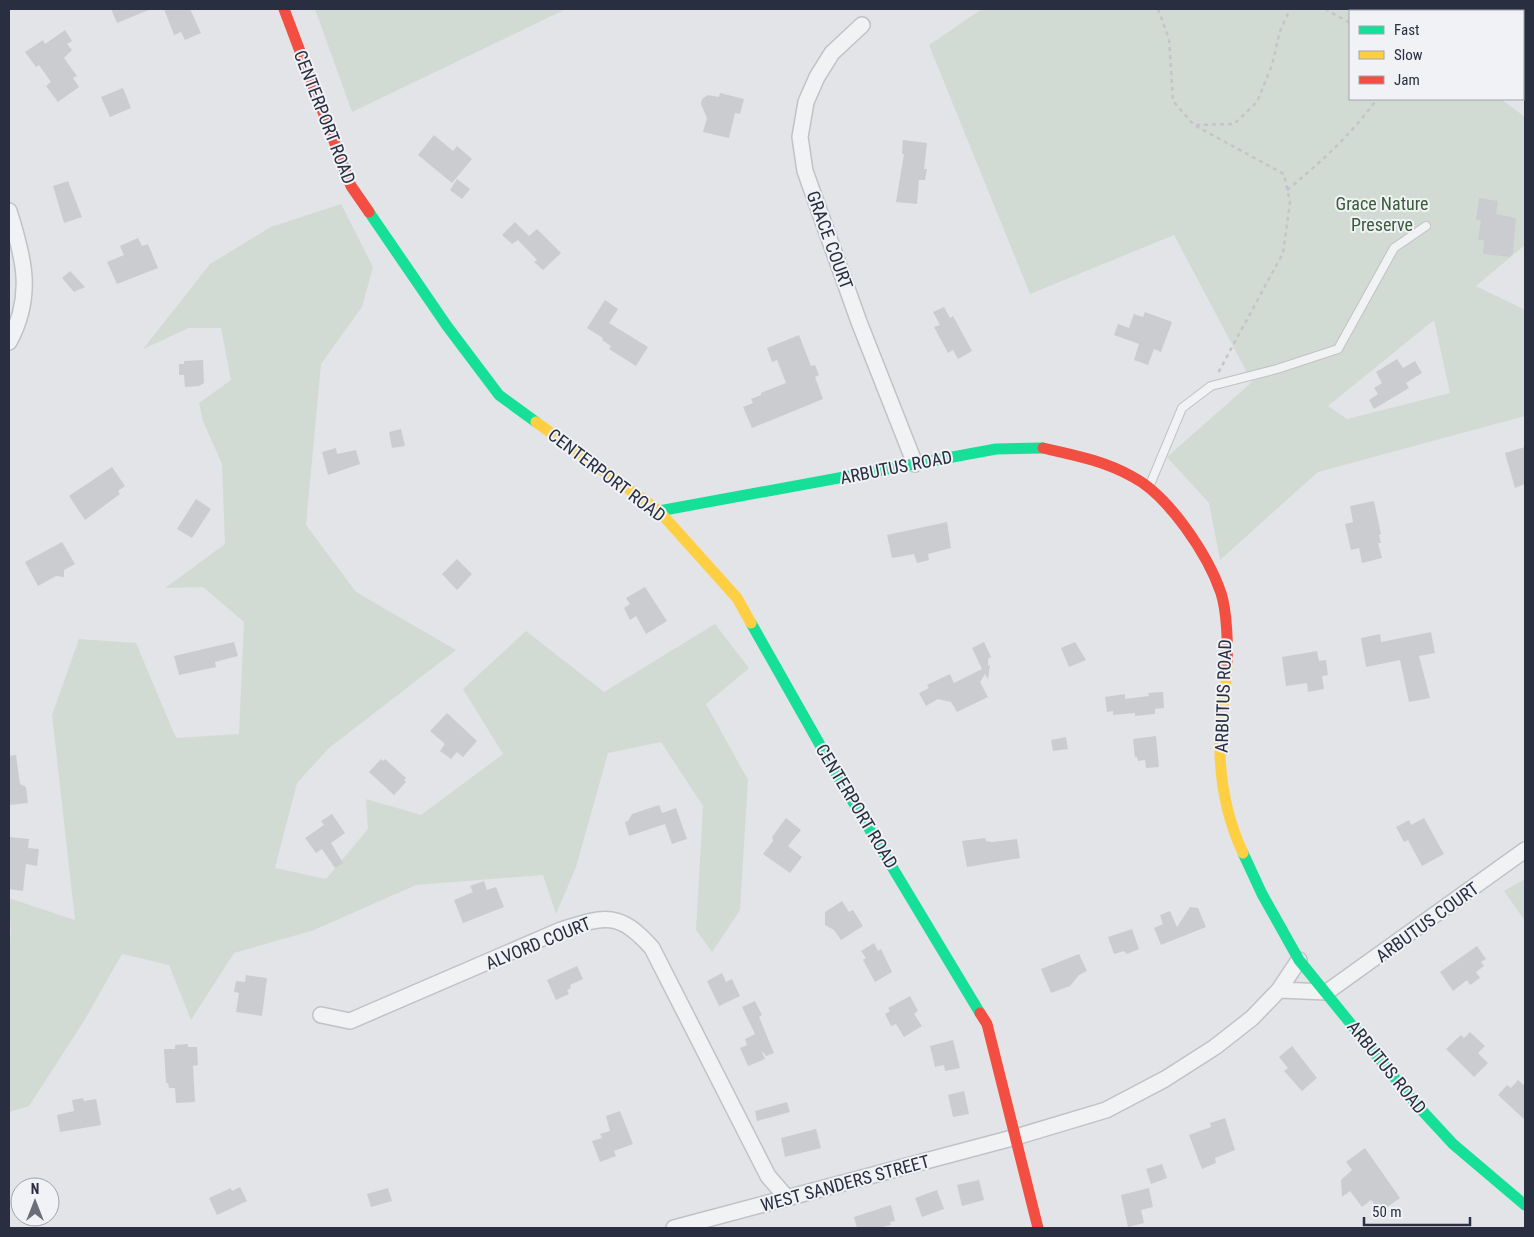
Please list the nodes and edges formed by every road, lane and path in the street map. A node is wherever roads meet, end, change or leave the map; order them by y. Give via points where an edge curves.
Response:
1 (284, 9) edge
2 (1158, 9) edge
3 (1290, 9) edge
4 (1325, 9) edge
5 (1349, 22) edge
6 (862, 24) dead end
7 (1376, 100) edge
8 (1194, 125) junction
9 (1288, 190) junction
10 (9, 211) edge
11 (1426, 226) dead end
12 (9, 342) edge
13 (1211, 386) junction
14 (915, 464) junction
15 (1148, 489) junction
16 (658, 511) junction
17 (1525, 850) edge
18 (1299, 960) junction
19 (1279, 990) junction
20 (1327, 992) junction
21 (321, 1015) dead end
22 (1016, 1137) junction
23 (787, 1198) junction
24 (1525, 1205) edge
25 (697, 1225) edge
26 (674, 1228) edge
27 (1038, 1228) edge

1 - 16 main road, CENTERPORT ROAD via 350,186 447,326 499,395
2 - 8 path via 1169,39 1172,101
3 - 8 path via 1257,102 1234,124
4 - 5 path
6 - 14 street, GRACE COURT via 832,54 817,77 806,102 800,137 805,171 859,322
7 - 9 path via 1361,122 1332,152
8 - 9 path via 1284,174
9 - 13 path via 1290,202 1283,252
10 - 12 street via 22,252 25,276 23,306
11 - 13 lane via 1394,248 1338,349
13 - 15 lane via 1182,408
14 - 15 main road, ARBUTUS ROAD via 996,449 1042,448 1095,460 1134,477
14 - 16 main road, ARBUTUS ROAD
15 - 18 main road, ARBUTUS ROAD via 1165,502 1198,547 1221,594 1228,649 1220,751 1224,792 1233,831 1245,860
16 - 22 main road, CENTERPORT ROAD via 737,598 841,782 988,1024
17 - 20 street, ARBUTUS COURT
18 - 19 street, WEST SANDERS STREET
18 - 20 main road, ARBUTUS ROAD
19 - 20 street
19 - 22 street, WEST SANDERS STREET via 1245,1024 1165,1079 1106,1110
20 - 24 main road, ARBUTUS ROAD via 1372,1052 1453,1144
21 - 23 street, ALVORD COURT via 350,1021 561,930 593,920 617,920 636,929 652,948 763,1167
22 - 23 street, WEST SANDERS STREET
22 - 27 main road, CENTERPORT ROAD
23 - 25 street, WEST SANDERS STREET
25 - 26 street, WEST SANDERS STREET

